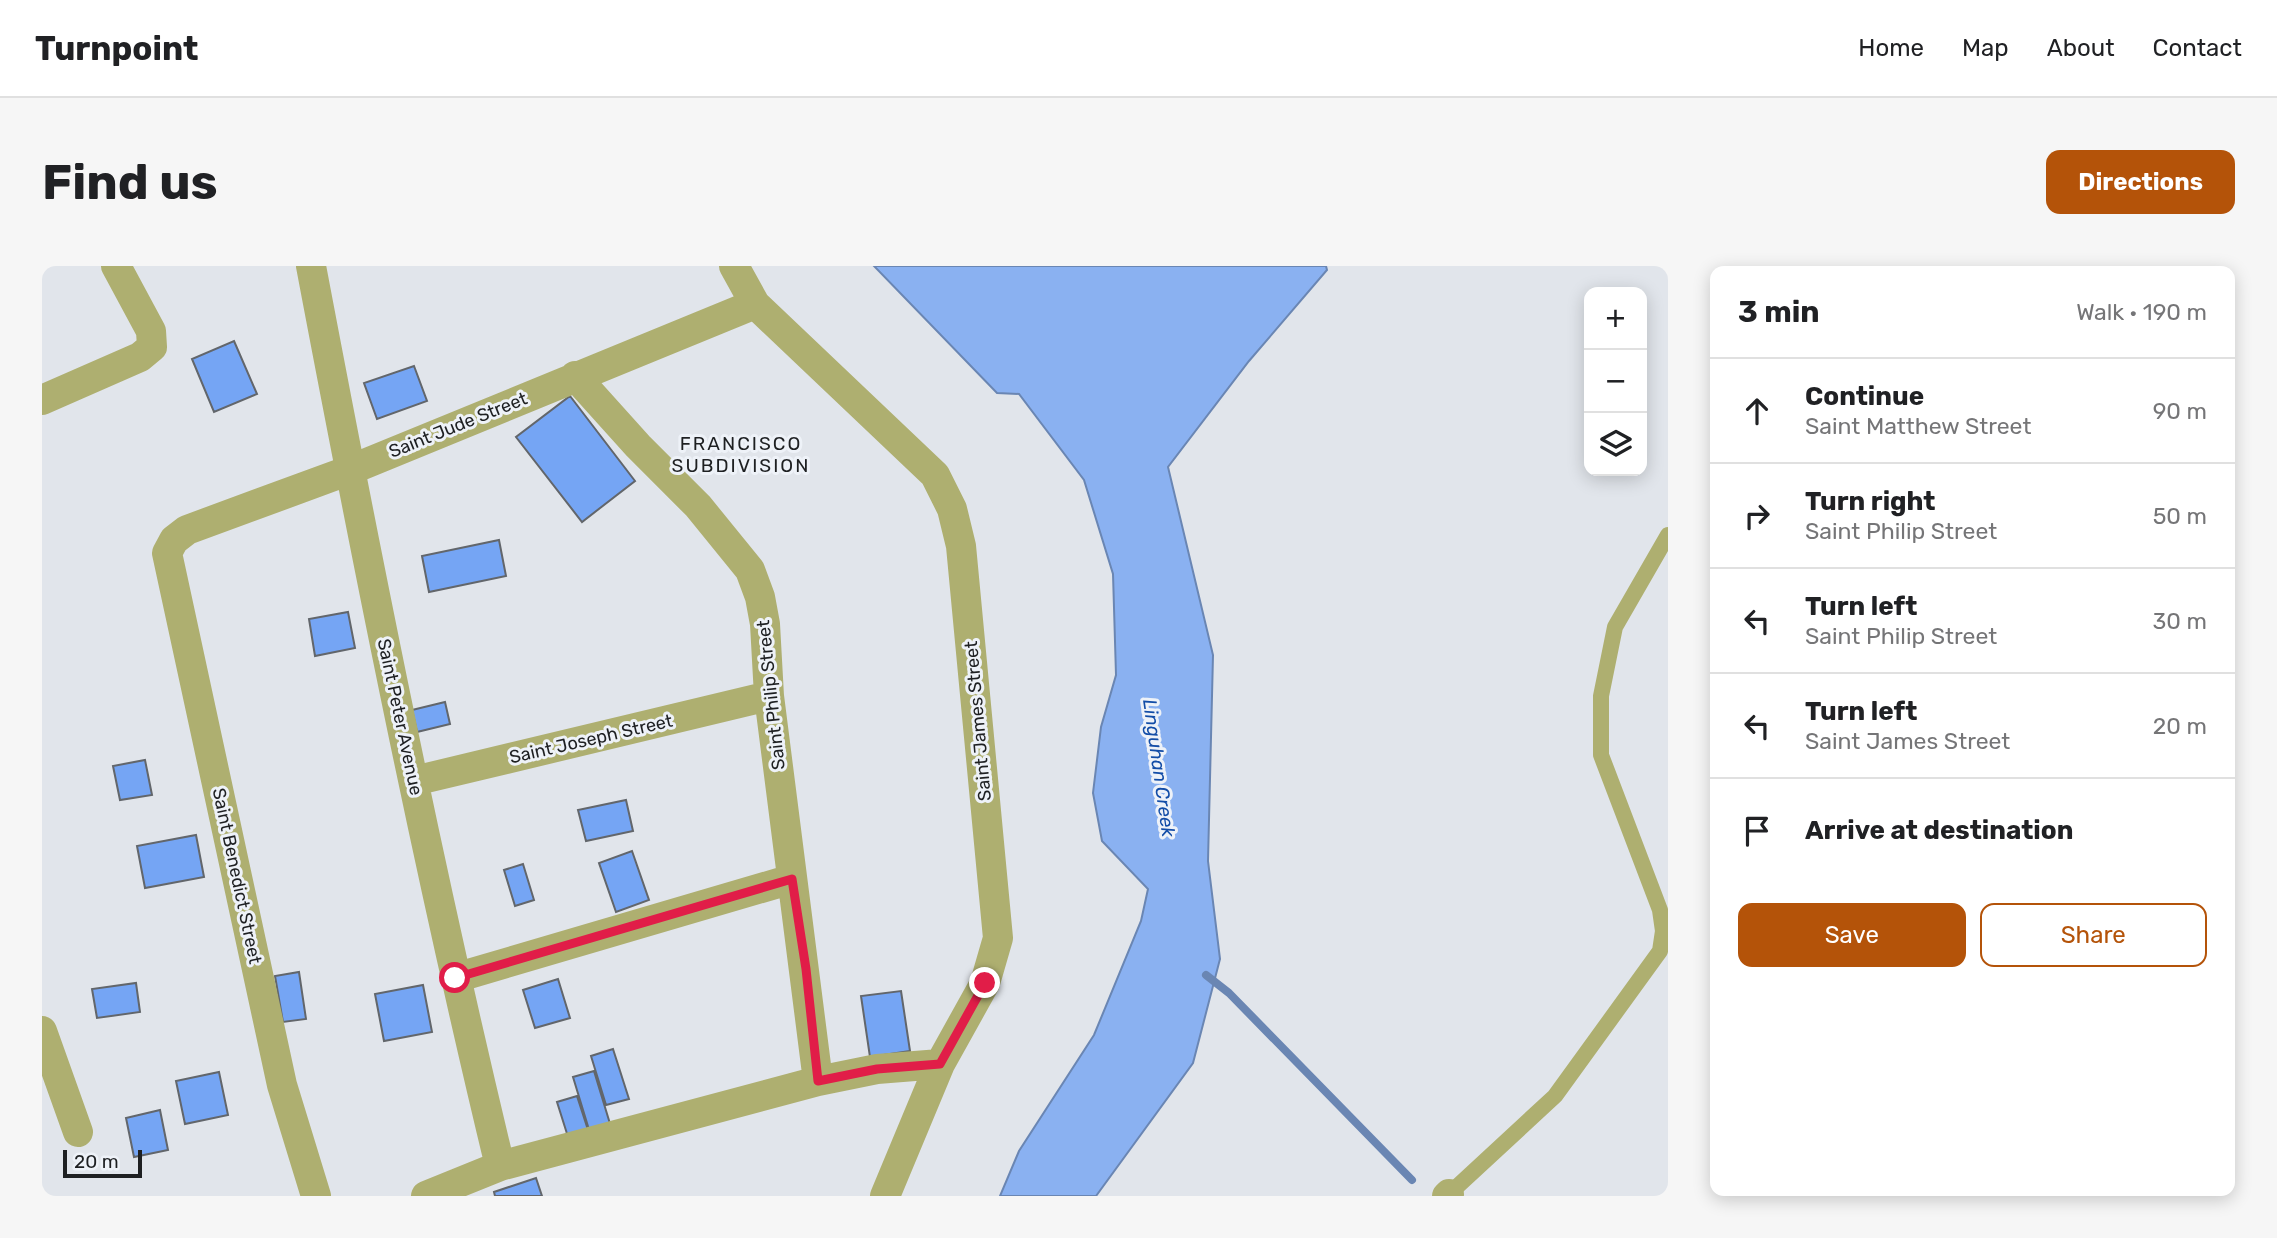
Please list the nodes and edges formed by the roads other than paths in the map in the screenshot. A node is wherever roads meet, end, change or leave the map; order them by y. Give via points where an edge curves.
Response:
1 (116, 266) edge
2 (311, 266) edge
3 (734, 266) edge
4 (755, 304) junction
5 (575, 376) junction
6 (42, 400) edge
7 (350, 470) junction
8 (1668, 535) edge
9 (167, 553) joint
10 (769, 696) junction
11 (414, 781) junction
12 (792, 879) junction
13 (455, 978) junction
14 (42, 1031) edge
15 (940, 1064) junction
16 (818, 1081) junction
17 (79, 1132) dead end
18 (500, 1166) junction
19 (1448, 1195) edge
20 (316, 1196) edge
21 (426, 1196) edge
22 (885, 1196) edge

1 - 6 street via 151,331 152,347 140,357
2 - 7 street, Saint Peter Avenue
3 - 4 street
4 - 5 street, Saint Jude Street
4 - 15 street, Saint James Street via 935,475 953,509 961,546 998,938 985,983
5 - 7 street, Saint Jude Street
5 - 10 street, Saint Philip Street via 698,506 750,570 765,624
7 - 9 street, Saint Jude Street via 187,530
7 - 11 street, Saint Peter Avenue
8 - 19 lane via 1615,627 1601,696 1601,755 1660,910 1660,951 1555,1096
9 - 20 street, Saint Benedict Street via 282,1085
10 - 11 street, Saint Joseph Street
10 - 12 street, Saint Philip Street
11 - 13 street, Saint Peter Avenue
12 - 13 street
12 - 16 street, Saint Philip Street
13 - 18 street, Saint Peter Avenue
14 - 17 street
15 - 16 street via 877,1069
15 - 22 street, Saint James Street
16 - 18 street
18 - 21 street

